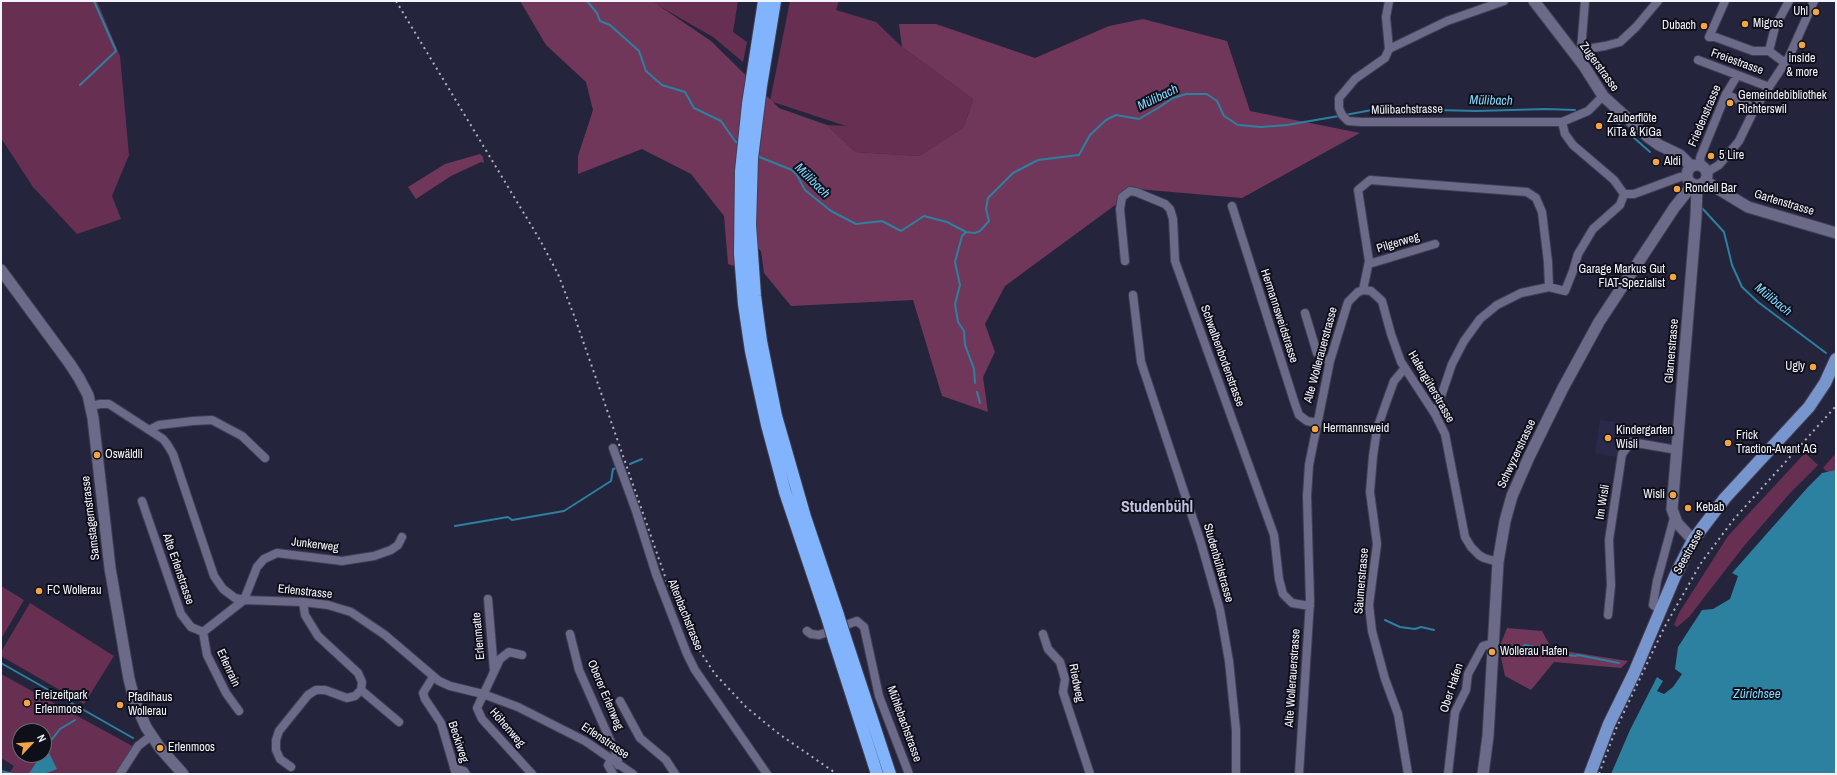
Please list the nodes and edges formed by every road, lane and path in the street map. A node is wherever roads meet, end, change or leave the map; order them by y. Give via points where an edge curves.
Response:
1 (764, 1) edge
2 (775, 1) edge
3 (1389, 1) edge
4 (1504, 1) edge
5 (1534, 1) edge
6 (1586, 1) edge
7 (1658, 1) edge
8 (1725, 1) edge
9 (1789, 1) edge
10 (1814, 1) edge
11 (1389, 49) junction
12 (1769, 51) junction
13 (1577, 52) junction
14 (1698, 60) dead end
15 (1786, 63) junction
16 (1737, 76) junction
17 (755, 86) junction
18 (1769, 87) junction
19 (1726, 94) junction
20 (1603, 96) junction
21 (1755, 108) junction
22 (1562, 122) junction
23 (1699, 176) junction
24 (1680, 177) dead end
25 (1624, 194) junction
26 (1232, 206) dead end
27 (1836, 233) edge
28 (1435, 244) dead end
29 (1124, 261) dead end
30 (1369, 264) junction
31 (1, 270) edge
32 (1549, 287) junction
33 (1363, 290) junction
34 (1133, 295) dead end
35 (1305, 313) dead end
36 (1836, 359) edge
37 (1330, 361) junction
38 (1405, 368) junction
39 (91, 406) junction
40 (1435, 414) junction
41 (1317, 423) junction
42 (149, 430) junction
43 (614, 448) dead end
44 (1677, 450) junction
45 (265, 458) dead end
46 (142, 501) dead end
47 (1674, 518) junction
48 (402, 537) dead end
49 (1693, 540) junction
50 (1498, 562) junction
51 (488, 598) dead end
52 (244, 600) junction
53 (303, 602) junction
54 (1310, 606) junction
55 (1661, 610) junction
56 (1608, 615) dead end
57 (807, 631) dead end
58 (203, 632) junction
59 (570, 634) dead end
60 (1043, 634) dead end
61 (839, 637) junction
62 (1493, 644) junction
63 (522, 655) dead end
64 (494, 671) junction
65 (433, 677) junction
66 (360, 690) junction
67 (483, 694) junction
68 (620, 700) dead end
69 (239, 711) dead end
70 (399, 722) dead end
71 (151, 736) junction
72 (611, 759) junction
73 (618, 765) junction
74 (291, 768) dead end
75 (455, 771) edge
76 (120, 774) edge
77 (183, 774) edge
78 (466, 774) edge
79 (532, 774) edge
80 (613, 774) edge
81 (633, 774) edge
82 (675, 774) edge
83 (767, 774) edge
84 (877, 774) edge
85 (890, 774) edge
86 (909, 774) edge
87 (1090, 774) edge
88 (1236, 774) edge
89 (1299, 774) edge
90 (1408, 774) edge
91 (1448, 774) edge
92 (1483, 774) edge
93 (1590, 774) edge

1 - 17 highway
2 - 17 highway
3 - 11 street via 1386,17
4 - 11 street via 1447,21
5 - 13 main road, Zugerstrasse
6 - 13 street
7 - 13 street via 1620,42
8 - 12 street via 1709,37 1753,51
9 - 12 street via 1775,27
10 - 15 street
11 - 22 street, Mülibachstrasse via 1385,58 1355,79 1339,98 1339,108 1348,121
12 - 15 street
13 - 20 main road, Zugerstrasse
14 - 16 street, Freiestrasse
15 - 18 street
16 - 18 street, Freiestrasse
16 - 19 street, Friedenstrasse
17 - 61 highway, bridge via 742,158 745,224 757,315 770,388
18 - 21 street
19 - 21 street
19 - 23 street, Friedenstrasse via 1700,158
20 - 22 street, Mülibachstrasse via 1588,111
20 - 23 main road, Zugerstrasse via 1648,137 1680,155
21 - 23 street via 1739,142 1719,165
22 - 25 street via 1565,134 1573,145 1614,180
23 - 27 main road, Gartenstrasse via 1748,207
23 - 44 main road, Glarnerstrasse
23 - 50 main road, Schwyzerstrasse via 1674,208 1599,322 1563,388 1512,496
24 - 25 street via 1634,194
25 - 32 street via 1620,205 1593,229 1578,254 1565,291
26 - 41 street, Hermannsweidstrasse via 1295,404 1300,415 1307,421
28 - 30 street, Pilgerweg
29 - 54 street, Schwalbenbodenstrasse via 1120,209 1122,197 1130,191 1165,204 1170,209 1173,219 1175,261 1274,535 1283,594 1292,602
30 - 32 street via 1358,190 1370,180 1527,192 1536,198 1542,212
30 - 33 street
31 - 39 main road, Samstagernstrasse via 79,378
32 - 40 street via 1521,293 1497,305 1480,319 1464,340 1452,364
33 - 37 street, Alte Wollerauerstrasse via 1353,295 1348,302
33 - 38 street, Hafengüterstrasse via 1376,294 1382,301 1395,348
34 - 88 street, Studenbühlstrasse via 1141,362 1201,543 1220,610 1229,661 1235,722
35 - 37 street via 1317,353
36 - 49 main road, Seestrasse via 1825,383 1809,407 1725,498
37 - 41 street, Alte Wollerauerstrasse
38 - 40 street, Hafengüterstrasse
38 - 90 street, Säumerstrasse via 1394,381 1377,429 1370,492 1377,544 1369,605 1372,631 1398,714
39 - 42 street, Erlenstrasse via 109,404
39 - 71 main road, Samstagernstrasse via 108,555 129,679 140,717
40 - 50 street, Hafengüterstrasse via 1445,434 1460,522 1465,537 1479,555
41 - 54 street, Alte Wollerauerstrasse via 1308,480
42 - 45 street via 159,425 212,420 242,436
42 - 52 street, Erlenstrasse via 163,439 172,454 214,576 223,589 235,598
43 - 83 street, Altenbachstrasse via 656,574 687,654 695,670
44 - 47 main road, Glarnerstrasse via 1673,495
44 - 56 street, Im Wisli via 1631,442 1622,454 1609,540 1611,585
46 - 58 street, Alte Erlenstrasse via 181,614 191,627
47 - 49 main road
47 - 55 street, Glarnerstrasse via 1653,606
48 - 52 street, Junkerweg via 398,545 391,550 374,556 342,561 278,553 264,558 257,567
49 - 55 main road, Seestrasse
50 - 62 main road, Schwyzerstrasse
51 - 64 street, Erlenmatte
52 - 53 street, Erlenstrasse
52 - 58 street
53 - 65 street, Erlenstrasse via 328,605 351,612 385,635
53 - 66 street via 305,614 318,636 358,673 362,682
54 - 89 street, Alte Wollerauerstrasse
55 - 93 main road, Seestrasse via 1609,724
57 - 86 street, Mühlebachstrasse via 820,635 857,621 864,627 879,696
58 - 69 street, Erlenrain via 207,656 226,693
59 - 73 street, Oberer Erlenweg via 579,670 615,751
60 - 87 street, Riedweg via 1048,650 1060,662 1065,679 1063,692
61 - 84 highway
61 - 85 highway
62 - 91 street, Ober Hafen via 1483,646 1468,674 1466,690 1455,712
62 - 92 main road, Schwyzerstrasse via 1488,736
63 - 64 street, Erlenmatte via 509,652 500,659
64 - 67 street, Erlenmatte
65 - 67 street, Erlenstrasse via 450,686
65 - 75 street, Beckiweg via 423,693 441,723
66 - 70 street
66 - 74 street via 355,696 347,698 325,690 316,690 308,695 279,731 276,740 276,750 280,759
67 - 72 street, Erlenstrasse via 518,706 556,725
67 - 79 street, Höhenweg via 477,708 478,713
68 - 82 street via 640,738 666,760
71 - 76 street via 138,746
71 - 77 main road, Samstagernstrasse
72 - 73 street, Erlenstrasse
72 - 80 street via 608,765
73 - 81 street, Erlenstrasse
75 - 78 street via 464,771

